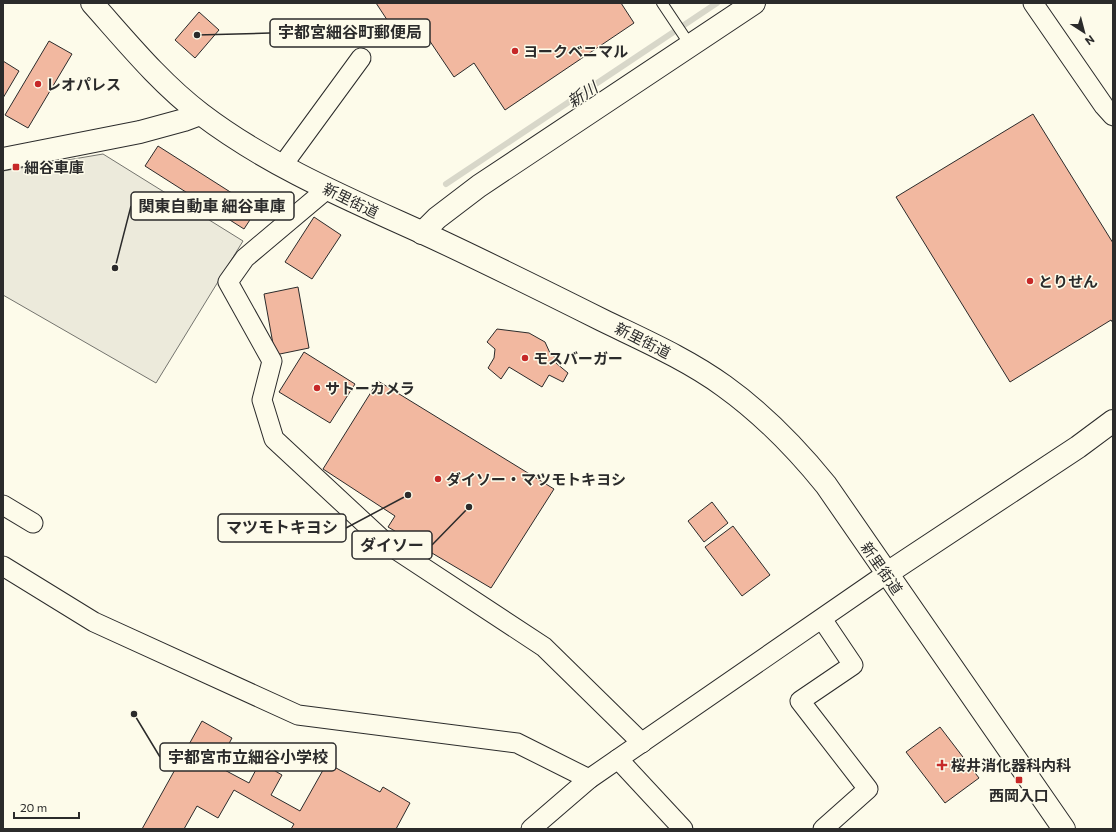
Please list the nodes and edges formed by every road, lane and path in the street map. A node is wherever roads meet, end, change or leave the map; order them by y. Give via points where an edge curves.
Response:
1 (92, 3) edge
2 (662, 3) edge
3 (754, 3) edge
4 (1033, 3) edge
5 (690, 45) junction
6 (361, 58) dead end
7 (200, 114) junction
8 (1113, 116) edge
9 (3, 159) edge
10 (282, 166) junction
11 (327, 189) junction
12 (422, 233) junction
13 (1113, 421) edge
14 (3, 505) edge
15 (33, 524) dead end
16 (3, 566) edge
17 (886, 574) junction
18 (822, 619) junction
19 (642, 743) junction
20 (618, 759) junction
21 (589, 779) junction
22 (531, 829) edge
23 (683, 829) edge
24 (823, 829) edge
25 (1064, 829) edge

1 - 7 main road, 新里街道 via 149,66
2 - 5 lane
3 - 5 main road
4 - 8 street
5 - 12 main road via 479,186 443,213
6 - 10 street
7 - 9 main road via 140,132
7 - 10 main road, 新里街道
10 - 11 main road, 新里街道
11 - 12 main road, 新里街道
11 - 19 street via 245,258 228,282 272,361 262,400 274,439 386,543 544,647
12 - 17 main road, 新里街道 via 660,348 722,385 748,404 801,454 826,485
13 - 17 main road
14 - 15 street
16 - 21 street via 94,622 298,715 517,743
17 - 18 street
17 - 25 main road, 新里街道
18 - 19 street
18 - 24 street via 853,665 800,701 868,789
19 - 20 street
20 - 21 street
20 - 23 street
21 - 22 street

